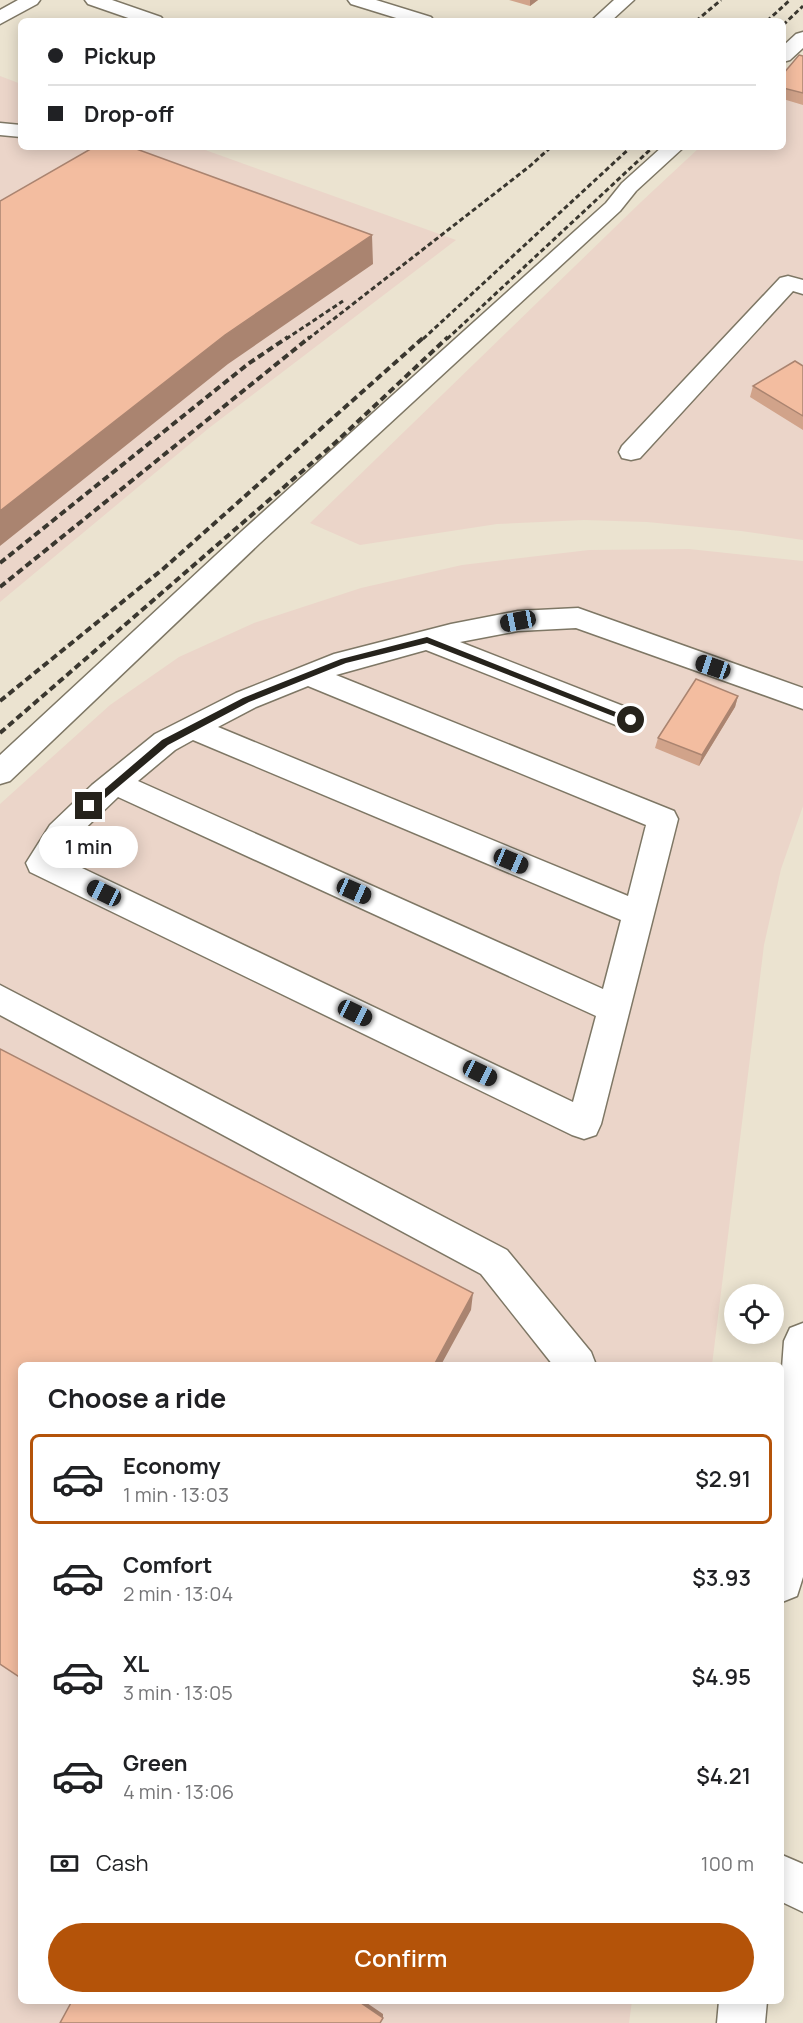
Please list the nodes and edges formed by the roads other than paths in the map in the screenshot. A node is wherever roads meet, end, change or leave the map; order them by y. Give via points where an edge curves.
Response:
1 (31, 0) edge
2 (94, 0) edge
3 (357, 0) edge
4 (626, 0) edge
5 (0, 18) edge
6 (145, 18) edge
7 (415, 18) edge
8 (604, 18) edge
9 (803, 38) edge
10 (786, 53) edge
11 (0, 129) edge
12 (18, 131) edge
13 (671, 150) edge
14 (803, 287) edge
15 (631, 452) dead end
16 (427, 640) junction
17 (308, 675) junction
18 (803, 699) edge
19 (631, 720) dead end
20 (192, 728) junction
21 (0, 773) edge
22 (115, 783) junction
23 (639, 914) junction
24 (0, 999) edge
25 (614, 1009) junction
26 (803, 1341) edge
27 (575, 1362) edge
28 (790, 1403) edge
29 (784, 1536) edge
30 (784, 1879) edge
31 (803, 1889) edge
32 (743, 2004) edge
33 (741, 2023) edge

1 - 5 street
2 - 6 street
3 - 7 street
4 - 8 street
9 - 10 street
11 - 12 street
13 - 21 street
14 - 15 street via 788,283
16 - 17 street via 344,661
16 - 18 street via 518,621 578,618
16 - 19 street
17 - 20 street via 246,700
17 - 23 street via 663,819
20 - 22 street via 165,742
20 - 23 street
22 - 25 street
22 - 25 street via 61,833 41,863 584,1124
23 - 25 street
24 - 27 street via 494,1262
26 - 28 street
28 - 29 street
30 - 31 street
32 - 33 street

